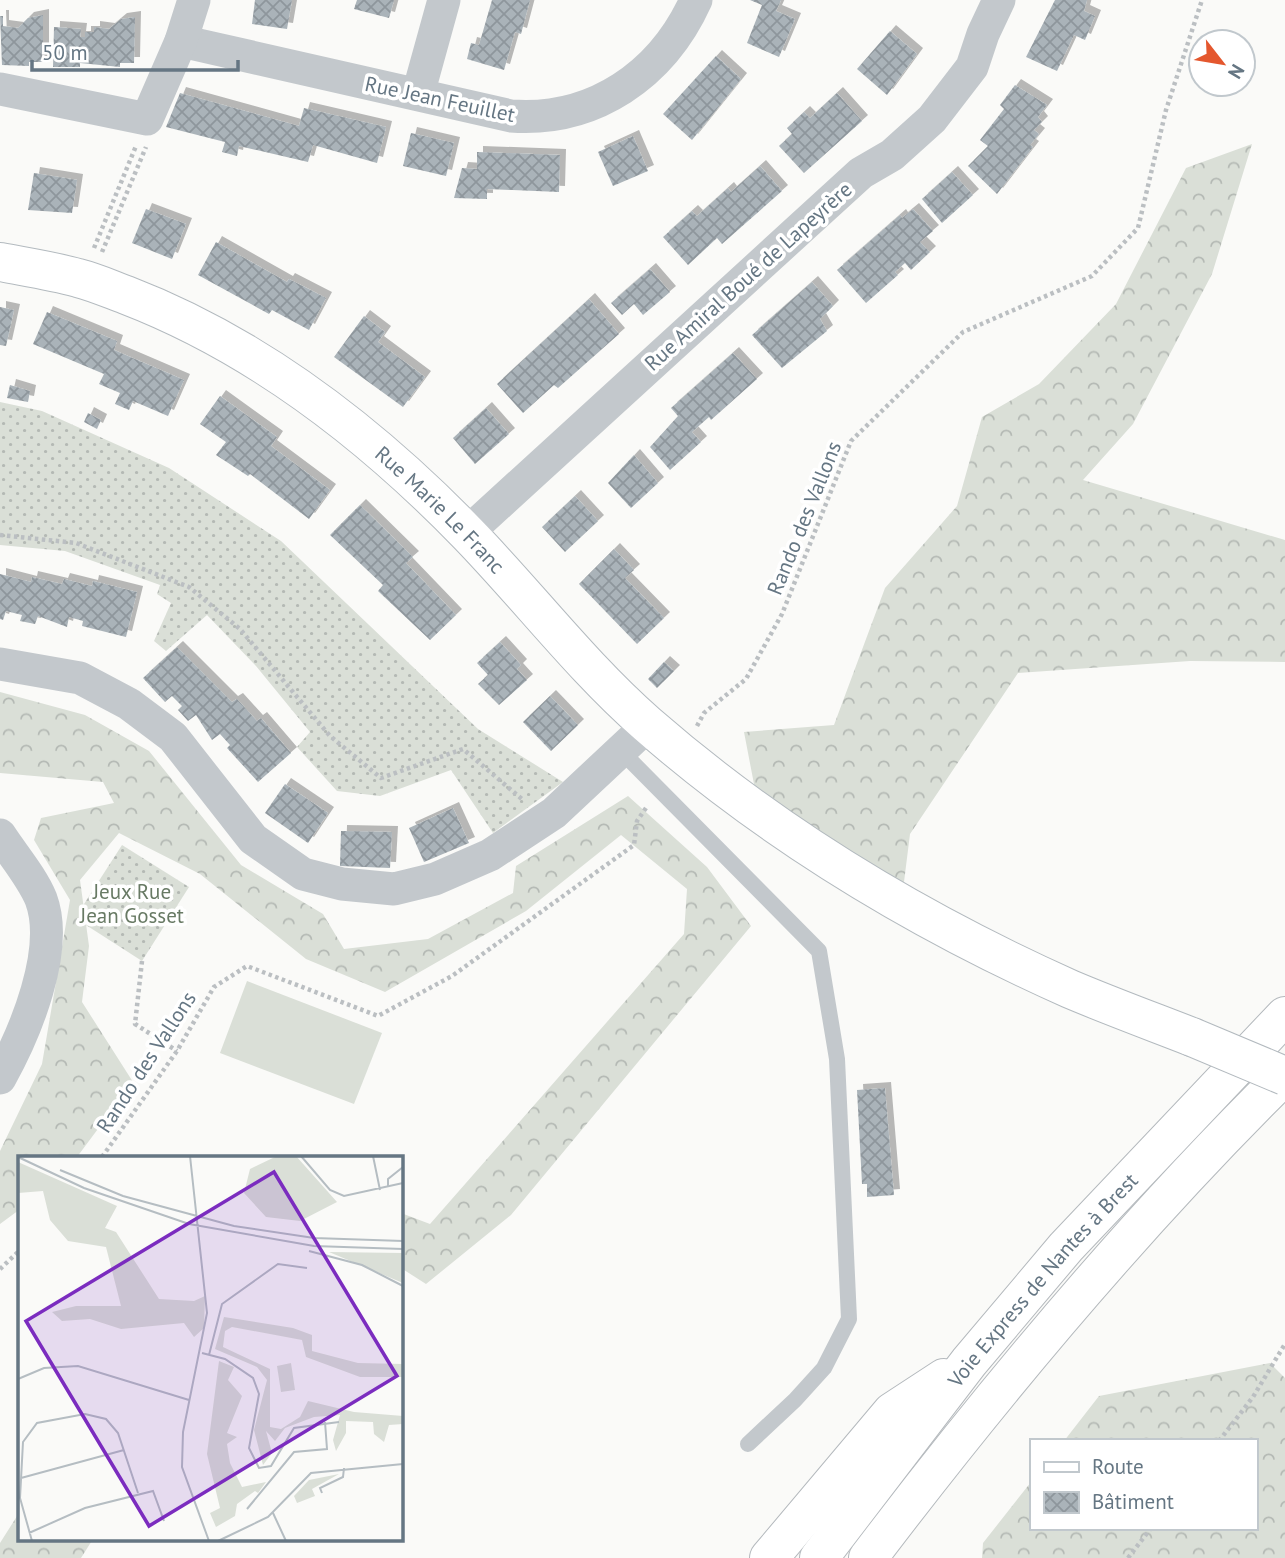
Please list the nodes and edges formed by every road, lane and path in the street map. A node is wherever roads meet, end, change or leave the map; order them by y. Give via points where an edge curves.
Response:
1 (194, 0) edge
2 (444, 0) edge
3 (696, 0) edge
4 (999, 0) edge
5 (1202, 0) edge
6 (181, 41) junction
7 (0, 89) edge
8 (418, 94) junction
9 (147, 119) junction
10 (0, 262) edge
11 (85, 280) junction
12 (467, 533) junction
13 (0, 535) edge
14 (0, 664) edge
15 (649, 725) junction
16 (621, 751) junction
17 (682, 752) junction
18 (657, 790) junction
19 (545, 819) junction
20 (0, 835) edge
21 (142, 961) dead end
22 (1285, 1016) edge
23 (177, 1051) junction
24 (1285, 1075) edge
25 (0, 1078) edge
26 (103, 1156) edge
27 (18, 1252) edge
28 (0, 1269) edge
29 (1285, 1344) edge
30 (969, 1362) junction
31 (1220, 1439) edge
32 (748, 1444) dead end
33 (1149, 1530) edge
34 (769, 1558) edge
35 (819, 1558) edge
36 (868, 1558) edge
37 (1128, 1558) edge

1 - 6 street
2 - 8 street
3 - 8 street, Rue Jean Feuillet via 676,36 645,71 611,97 582,110 511,116
4 - 12 street, Rue Amiral Boué de Lapeyrère via 972,67 932,120 892,155 861,173
5 - 17 path, Rando des Vallons via 1166,110 1138,228 1092,276 963,332 851,441 782,614 746,679 704,713
6 - 8 street, Rue Jean Feuillet
6 - 9 street
7 - 9 street
9 - 11 path
9 - 11 path via 157,121
10 - 11 main road, Rue Marie Le Franc
11 - 12 main road, Rue Marie Le Franc via 176,314 262,362 337,417
12 - 15 main road, Rue Marie Le Franc via 605,685
13 - 19 path via 76,543 189,587 240,629 330,736 381,778 463,749
14 - 19 street via 80,678 129,704 173,737 253,839 303,874 342,884 394,889 435,879 490,855
15 - 16 street
15 - 17 main road, Rue Marie Le Franc
16 - 18 lane
16 - 19 street
17 - 24 main road, Rue Marie Le Franc, bridge via 819,855 899,903 1071,989
18 - 23 path, Rando des Vallons via 637,821 634,845 452,976 378,1016 247,966 214,987
18 - 32 lane via 819,951 837,1059 849,1319 824,1368
20 - 25 street via 41,899 46,942 31,1013
21 - 23 path via 135,1024
22 - 30 main road, Voie Express de Nantes à Brest via 1066,1247
23 - 26 path, Rando des Vallons
24 - 36 main road, Voie Express de Nantes à Brest via 1144,1220 1052,1324
27 - 28 path
29 - 31 path
30 - 34 main road via 892,1412
30 - 35 main road, Voie Express de Nantes à Brest
33 - 37 path

